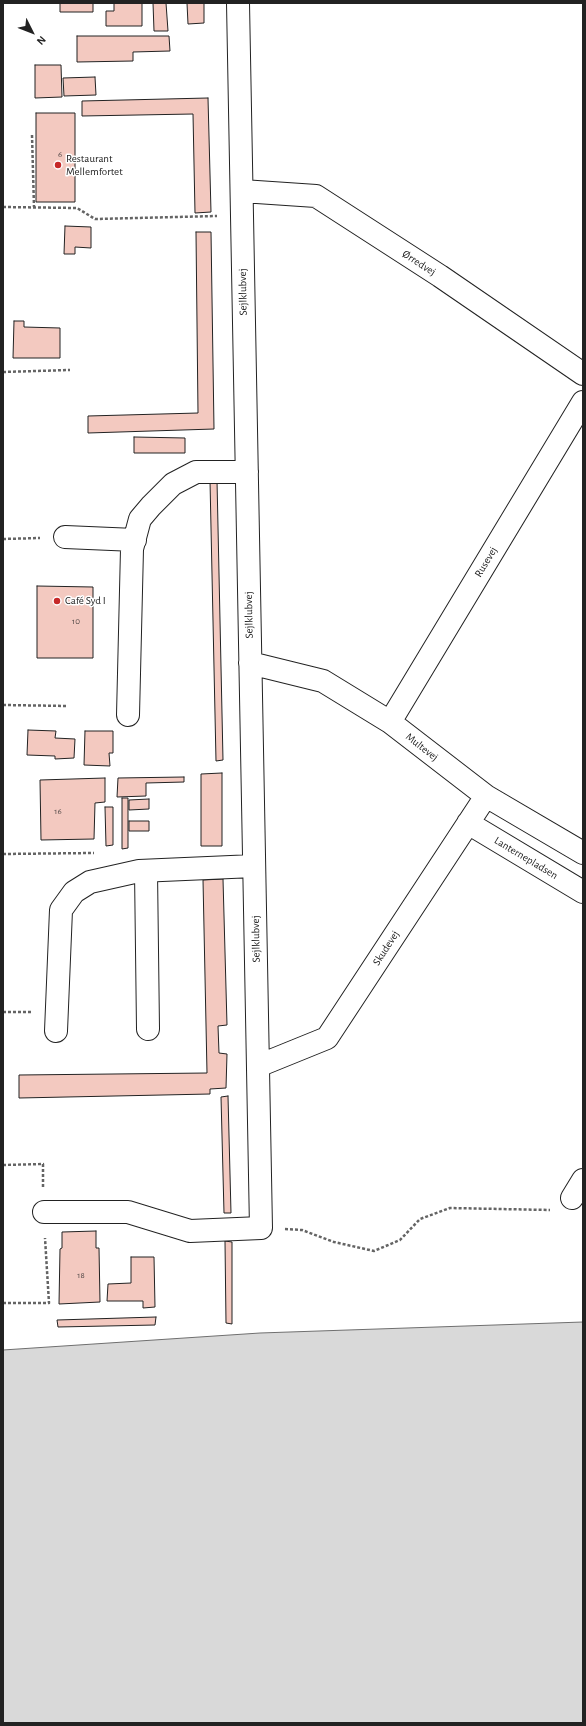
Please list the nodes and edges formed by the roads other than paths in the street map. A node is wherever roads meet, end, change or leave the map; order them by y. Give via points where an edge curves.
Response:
1 (238, 3) edge
2 (242, 191) junction
3 (583, 374) edge
4 (583, 402) edge
5 (247, 472) junction
6 (65, 537) road end
7 (135, 540) junction
8 (250, 663) junction
9 (128, 715) dead end
10 (390, 722) junction
11 (486, 796) junction
12 (468, 823) junction
13 (583, 853) edge
14 (254, 866) junction
15 (146, 871) junction
16 (583, 892) edge
17 (148, 1028) dead end
18 (56, 1031) dead end
19 (258, 1066) junction
20 (44, 1212) dead end

1 - 2 street, Sejlklubvej
2 - 3 street, Ørredvej via 316,196 440,276
2 - 5 street, Sejlklubvej
4 - 10 street, Rusevej
5 - 7 street via 196,472 173,484 140,519
5 - 8 street, Sejlklubvej
6 - 7 street
7 - 9 street via 132,549
8 - 10 street, Multevej via 323,681
8 - 14 street, Sejlklubvej
10 - 11 street, Multevej
11 - 12 street, Skudevej
11 - 13 street, Multevej
12 - 16 street, Lanternepladsen
12 - 19 street, Skudevej via 327,1038
14 - 15 street
14 - 19 street, Sejlklubvej
15 - 17 street
15 - 18 street via 90,882 74,892 61,910
19 - 20 street, Sejlklubvej via 261,1228 190,1231 128,1212

